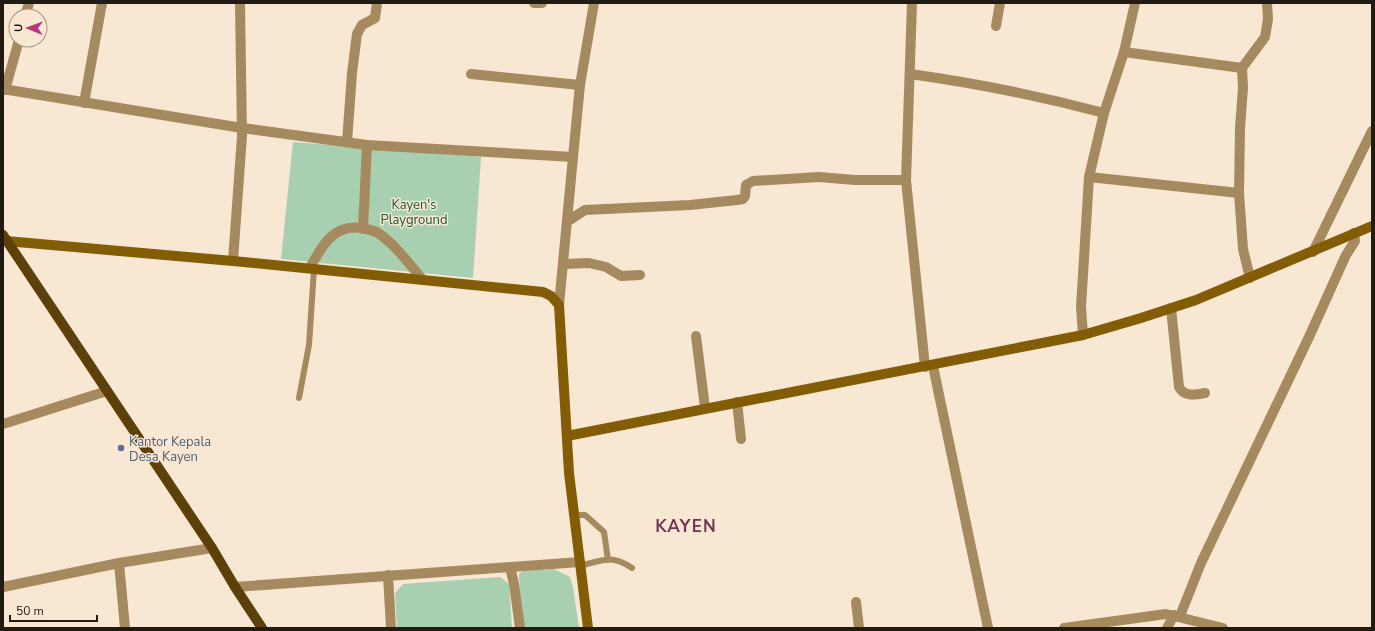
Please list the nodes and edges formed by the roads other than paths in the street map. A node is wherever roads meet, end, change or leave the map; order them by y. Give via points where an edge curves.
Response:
1 (102, 3) edge
2 (240, 3) edge
3 (377, 3) edge
4 (534, 3) edge
5 (542, 3) edge
6 (594, 3) edge
7 (912, 3) edge
8 (1000, 3) edge
9 (1135, 3) edge
10 (1267, 3) edge
11 (996, 26) dead end
12 (17, 48) edge
13 (1124, 52) junction
14 (1242, 68) junction
15 (471, 74) dead end
16 (910, 74) junction
17 (580, 85) junction
18 (4, 90) edge
19 (84, 102) junction
20 (1104, 113) junction
21 (242, 128) junction
22 (1372, 131) edge
23 (348, 142) junction
24 (367, 145) junction
25 (573, 157) junction
26 (1089, 177) junction
27 (906, 180) junction
28 (1239, 192) junction
29 (568, 221) junction
30 (1372, 226) edge
31 (362, 229) junction
32 (1354, 234) junction
33 (5, 238) edge
34 (1313, 252) junction
35 (232, 261) junction
36 (564, 264) junction
37 (312, 269) junction
38 (640, 275) dead end
39 (1250, 278) junction
40 (423, 280) junction
41 (559, 305) junction
42 (1171, 308) junction
43 (1083, 335) junction
44 (696, 336) dead end
45 (929, 366) junction
46 (107, 391) junction
47 (1205, 393) dead end
48 (299, 398) dead end
49 (737, 402) junction
50 (705, 408) junction
51 (3, 424) edge
52 (567, 436) junction
53 (741, 439) dead end
54 (574, 515) junction
55 (212, 548) junction
56 (608, 560) junction
57 (119, 563) junction
58 (580, 564) junction
59 (510, 567) junction
60 (632, 568) dead end
61 (388, 575) junction
62 (3, 587) edge
63 (234, 587) junction
64 (856, 602) dead end
65 (1173, 615) junction
66 (1088, 626) edge
67 (125, 628) edge
68 (262, 628) edge
69 (391, 628) edge
70 (520, 628) edge
71 (588, 628) edge
72 (859, 628) edge
73 (988, 628) edge
74 (1064, 628) edge
75 (1167, 628) edge
76 (1223, 628) edge

1 - 19 street
2 - 21 street
3 - 23 street via 375,18 362,25 357,34
4 - 5 street
6 - 17 street
7 - 16 street
8 - 11 street
9 - 13 street
10 - 14 street via 1268,18 1264,37
12 - 18 street
13 - 14 street
13 - 20 street
14 - 28 street
15 - 17 street
16 - 20 street via 973,83
16 - 27 street
17 - 25 street
18 - 19 street
19 - 21 street
20 - 26 street
21 - 23 street
21 - 35 street
22 - 34 street
23 - 24 street
24 - 25 street
24 - 31 street
25 - 29 street
26 - 28 street
26 - 43 street via 1080,307
27 - 29 street via 819,177 753,181 746,185 743,199 690,205 585,210
27 - 45 street
28 - 39 street via 1243,248
29 - 36 street
30 - 32 street
31 - 37 street via 349,227 336,233 321,248
31 - 40 street via 377,232 389,242
32 - 34 street
32 - 65 street via 1355,241 1346,255 1201,563
33 - 35 street
33 - 46 main road
34 - 39 street
35 - 37 street
36 - 38 street via 589,263 606,267 621,276
36 - 41 street
37 - 40 street
37 - 48 lane via 309,345
39 - 42 street
40 - 41 street via 543,292
41 - 52 street
42 - 43 street
42 - 47 street via 1179,387 1189,395
43 - 45 street
44 - 50 street
45 - 49 street
45 - 73 street
46 - 51 street
46 - 55 main road
49 - 50 street
49 - 53 street
50 - 52 street
52 - 54 street
54 - 56 lane via 585,515 604,532
54 - 58 street
55 - 57 street
55 - 63 main road
56 - 58 lane
56 - 60 lane via 615,558
57 - 62 street
57 - 67 street
58 - 59 street
58 - 71 street
59 - 61 street
59 - 70 street
61 - 63 street
61 - 69 street
63 - 68 main road
64 - 72 street
65 - 66 street via 1154,615
65 - 75 street
65 - 76 street
66 - 74 street

